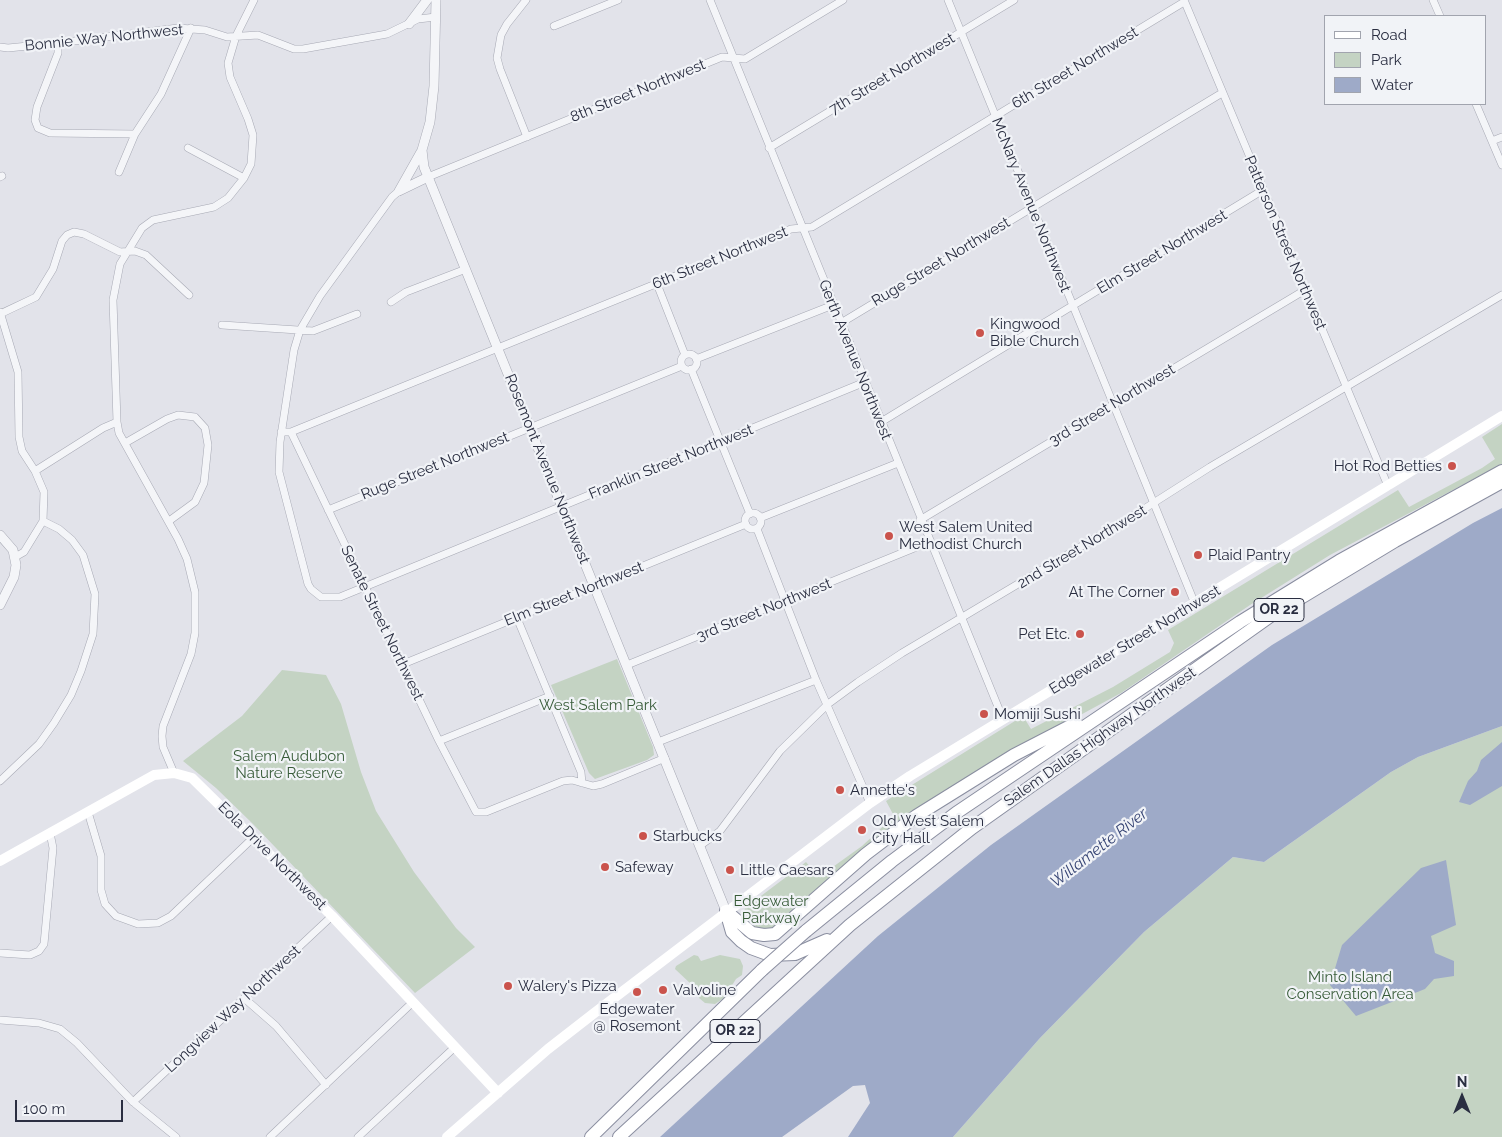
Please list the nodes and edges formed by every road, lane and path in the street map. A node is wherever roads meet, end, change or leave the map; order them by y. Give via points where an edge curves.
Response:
1 (254, 0) edge
2 (427, 0) edge
3 (436, 0) edge
4 (526, 0) edge
5 (618, 0) edge
6 (710, 0) edge
7 (843, 0) edge
8 (948, 0) edge
9 (1014, 0) edge
10 (1433, 0) edge
11 (1184, 1) edge
12 (1440, 15) edge
13 (436, 17) junction
14 (409, 24) junction
15 (554, 26) dead end
16 (191, 28) junction
17 (961, 33) junction
18 (236, 36) junction
19 (58, 43) junction
20 (0, 47) edge
21 (733, 58) junction
22 (1222, 92) junction
23 (1476, 105) edge
24 (995, 116) junction
25 (135, 134) junction
26 (527, 137) junction
27 (1502, 137) edge
28 (1492, 141) junction
29 (188, 148) dead end
30 (769, 148) junction
31 (422, 150) junction
32 (1502, 165) edge
33 (119, 172) dead end
34 (428, 177) junction
35 (244, 178) junction
36 (399, 190) junction
37 (1263, 190) junction
38 (1032, 207) junction
39 (801, 228) junction
40 (127, 252) junction
41 (466, 269) junction
42 (657, 284) junction
43 (1305, 290) junction
44 (189, 295) dead end
45 (1502, 295) edge
46 (391, 302) dead end
47 (833, 305) junction
48 (1073, 306) junction
49 (0, 313) edge
50 (356, 314) dead end
51 (840, 324) junction
52 (222, 325) dead end
53 (300, 330) junction
54 (498, 348) junction
55 (686, 355) junction
56 (696, 359) junction
57 (682, 366) junction
58 (691, 370) junction
59 (865, 382) junction
60 (1346, 386) junction
61 (1113, 405) junction
62 (1502, 416) edge
63 (117, 422) junction
64 (881, 422) junction
65 (530, 428) junction
66 (281, 432) junction
67 (291, 432) junction
68 (720, 442) junction
69 (125, 443) junction
70 (898, 463) junction
71 (1502, 470) edge
72 (35, 471) junction
73 (1502, 482) edge
74 (1388, 486) junction
75 (1153, 502) junction
76 (563, 506) junction
77 (328, 510) junction
78 (750, 514) junction
79 (760, 518) junction
80 (920, 520) junction
81 (43, 521) junction
82 (169, 521) junction
83 (746, 524) junction
84 (757, 529) junction
85 (0, 535) edge
86 (929, 542) junction
87 (15, 557) junction
88 (366, 587) junction
89 (595, 587) junction
90 (785, 602) junction
91 (1195, 604) junction
92 (0, 605) edge
93 (517, 618) junction
94 (961, 620) junction
95 (403, 664) junction
96 (627, 665) junction
97 (816, 680) junction
98 (550, 696) junction
99 (828, 704) junction
100 (1113, 706) junction
101 (1003, 719) junction
102 (439, 741) junction
103 (658, 742) junction
104 (665, 758) junction
105 (174, 773) junction
106 (0, 781) edge
107 (582, 783) junction
108 (870, 803) junction
109 (88, 812) junction
110 (50, 833) junction
111 (254, 837) junction
112 (701, 845) junction
113 (0, 861) edge
114 (726, 911) junction
115 (332, 916) junction
116 (850, 925) junction
117 (0, 954) edge
118 (244, 998) junction
119 (413, 1002) junction
120 (0, 1020) edge
121 (455, 1047) junction
122 (326, 1085) junction
123 (498, 1092) junction
124 (133, 1102) junction
125 (176, 1137) edge
126 (270, 1137) edge
127 (358, 1137) edge
128 (447, 1137) edge
129 (590, 1137) edge
130 (619, 1137) edge

1 - 18 street
2 - 14 street
3 - 13 street, Rosemont Avenue Northwest
4 - 26 street via 506,24 498,58
5 - 15 street
6 - 21 street, Gerth Avenue Northwest
7 - 21 street, 8th Street Northwest via 745,58
8 - 17 street, McNary Avenue Northwest
9 - 17 street, 7th Street Northwest
10 - 12 street
11 - 22 street, Patterson Street Northwest
11 - 24 street, 6th Street Northwest
13 - 14 street, Bonnie Way Northwest via 424,17
13 - 31 street, Rosemont Avenue Northwest via 432,108
14 - 18 street, Bonnie Way Northwest via 387,34 303,49 294,49 258,35
16 - 18 street, Bonnie Way Northwest
16 - 19 street, Bonnie Way Northwest
16 - 25 street via 162,94
17 - 24 street, McNary Avenue Northwest
17 - 30 street, 7th Street Northwest
18 - 35 street via 228,63 230,77 248,119 254,149
19 - 20 street, Bonnie Way Northwest
19 - 25 street via 58,53 36,107 38,128 50,133
21 - 26 street, 8th Street Northwest via 722,57
21 - 30 street, Gerth Avenue Northwest
22 - 37 street, Patterson Street Northwest
22 - 38 street, Ruge Street Northwest
23 - 28 street
24 - 38 street, McNary Avenue Northwest
24 - 39 street, 6th Street Northwest via 812,227
25 - 33 street
26 - 34 street, 8th Street Northwest
27 - 28 street
28 - 32 street
29 - 35 street
30 - 39 street, Gerth Avenue Northwest
31 - 34 street, Rosemont Avenue Northwest
31 - 36 street
34 - 36 street
34 - 41 street, Rosemont Avenue Northwest
35 - 40 street via 228,198 214,207 153,220 142,228
36 - 53 street via 320,296
37 - 43 street, Patterson Street Northwest
37 - 48 street, Elm Street Northwest
38 - 48 street, McNary Avenue Northwest
38 - 51 street, Ruge Street Northwest
39 - 42 street, 6th Street Northwest
39 - 47 street, Gerth Avenue Northwest
40 - 44 street via 146,255
40 - 49 street via 120,252 84,234 70,233 62,241 53,269 36,297
40 - 63 street via 117,274 114,300
41 - 46 street via 406,292
41 - 54 street, Rosemont Avenue Northwest
42 - 54 street, 6th Street Northwest
42 - 55 street
43 - 60 street, Patterson Street Northwest
43 - 61 street, 3rd Street Northwest
45 - 60 street, 2nd Street Northwest
47 - 51 street, Gerth Avenue Northwest
47 - 56 street
48 - 61 street, McNary Avenue Northwest
48 - 64 street, Elm Street Northwest
49 - 72 street via 18,372 22,452
50 - 53 street via 313,331
51 - 59 street, Gerth Avenue Northwest
52 - 53 street
53 - 66 street
54 - 65 street, Rosemont Avenue Northwest
54 - 67 street, 6th Street Northwest
55 - 56 street via 693,355
55 - 57 street via 682,358
56 - 58 street
57 - 58 street
57 - 65 street, Ruge Street Northwest
58 - 68 street
59 - 64 street, Gerth Avenue Northwest
59 - 68 street, Franklin Street Northwest
60 - 74 street, Patterson Street Northwest
60 - 75 street, 2nd Street Northwest
61 - 75 street, McNary Avenue Northwest
61 - 80 street, 3rd Street Northwest
62 - 74 main road, Edgewater Street Northwest
63 - 69 street
63 - 72 street
64 - 70 street, Gerth Avenue Northwest
65 - 76 street, Rosemont Avenue Northwest
65 - 77 street, Ruge Street Northwest
66 - 67 street, 6th Street Northwest
66 - 88 street, Franklin Street Northwest via 280,484 311,590 321,597 334,599
67 - 77 street, Senate Street Northwest
68 - 76 street, Franklin Street Northwest
68 - 78 street
69 - 82 street
69 - 82 street via 178,415 195,417 205,428 208,445 204,483 195,502
70 - 79 street
70 - 80 street, Gerth Avenue Northwest
71 - 100 highway, Salem Dallas Highway Northwest / OR 22 via 1284,594
72 - 81 street via 44,492
73 - 116 highway, Salem Dallas Highway Northwest / OR 22 via 1386,546 1269,617 972,828
74 - 91 main road, Edgewater Street Northwest
75 - 91 street, McNary Avenue Northwest
75 - 94 street, 2nd Street Northwest
76 - 88 street, Franklin Street Northwest
76 - 89 street, Rosemont Avenue Northwest
77 - 88 street, Senate Street Northwest
78 - 79 street
78 - 83 street
79 - 84 street
80 - 86 street, Gerth Avenue Northwest
81 - 87 street via 24,552
81 - 106 street via 59,529 83,554 95,594 93,634 74,687 54,723 39,744
82 - 105 street via 187,559 195,592 196,615 191,654 162,731 163,747
83 - 84 street
83 - 89 street, Elm Street Northwest
84 - 90 street
85 - 87 street
86 - 90 street, 3rd Street Northwest
86 - 94 street, Gerth Avenue Northwest
87 - 92 street via 14,578
88 - 95 street, Senate Street Northwest
89 - 93 street, Elm Street Northwest
89 - 96 street, Rosemont Avenue Northwest
90 - 96 street, 3rd Street Northwest
90 - 97 street
91 - 101 main road, Edgewater Street Northwest
93 - 95 street, Elm Street Northwest
93 - 98 street
94 - 99 street, 2nd Street Northwest via 902,654
94 - 101 street, Gerth Avenue Northwest
95 - 102 street, Senate Street Northwest
96 - 103 street, Rosemont Avenue Northwest
97 - 99 street
97 - 103 street
98 - 102 street
98 - 107 street via 581,772
99 - 108 street
99 - 112 street, 2nd Street Northwest via 780,751 720,831
100 - 114 highway, OR 22 via 1014,755 916,816 866,854 775,934 752,933
100 - 129 highway, Salem Dallas Highway Northwest / OR 22, bridge via 926,835 806,931
101 - 108 main road, Edgewater Street Northwest
102 - 107 street, Senate Street Northwest via 476,812 486,812 563,780
103 - 104 street, Rosemont Avenue Northwest
104 - 107 street via 602,784
104 - 112 street, Rosemont Avenue Northwest
105 - 109 main road via 154,775
105 - 111 main road, Eola Drive Northwest via 197,782
108 - 114 main road, Edgewater Street Northwest
109 - 110 main road
109 - 111 street via 101,856 101,890 105,904 116,916 138,924 158,922 171,916
110 - 113 main road
110 - 117 street via 53,848 44,944 30,955
111 - 115 main road, Eola Drive Northwest
112 - 114 street, Rosemont Avenue Northwest
114 - 116 highway, OR 22 via 732,932 750,948 770,955 784,956 806,950
114 - 123 main road, Edgewater Street Northwest
115 - 118 street, Longview Way Northwest
115 - 119 main road, Eola Drive Northwest
116 - 130 highway, Salem Dallas Highway Northwest / OR 22
118 - 122 street via 276,1026
118 - 124 street, Longview Way Northwest
119 - 121 main road, Eola Drive Northwest
119 - 122 street
120 - 124 street via 39,1022 60,1029
121 - 123 main road, Eola Drive Northwest
121 - 127 street
122 - 126 street
123 - 128 main road, Edgewater Street Northwest
124 - 125 street

